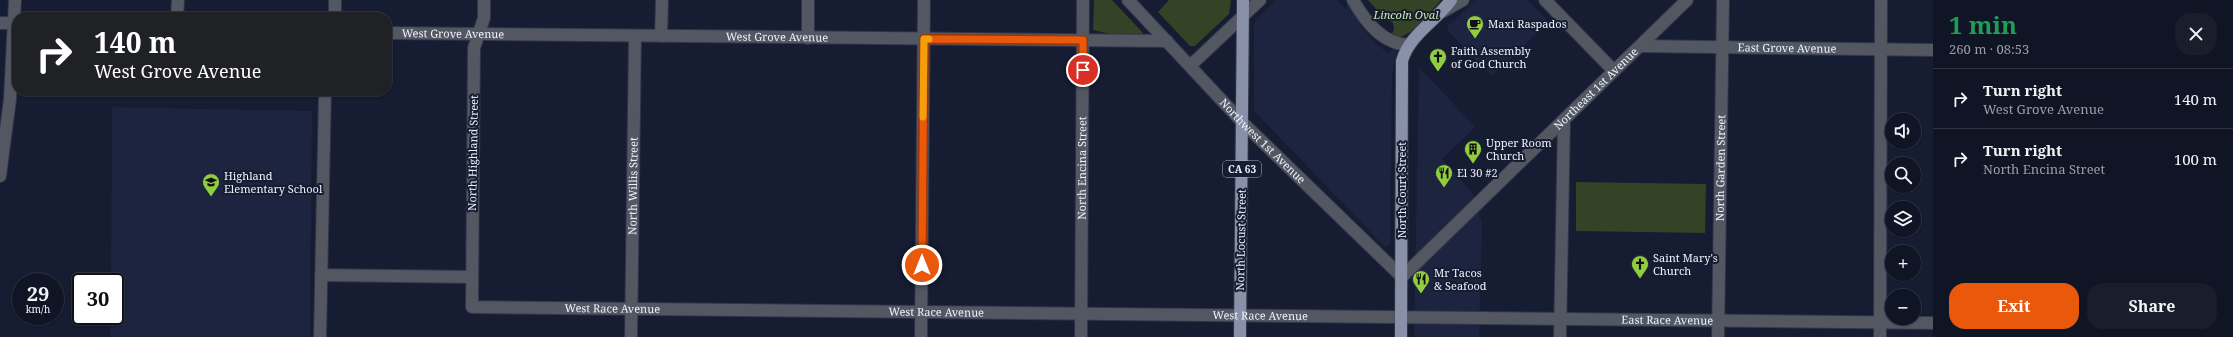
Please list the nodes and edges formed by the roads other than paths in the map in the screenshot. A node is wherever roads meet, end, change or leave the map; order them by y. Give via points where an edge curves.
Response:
1 (15, 0) edge
2 (178, 0) edge
3 (335, 0) edge
4 (484, 0) edge
5 (662, 0) edge
6 (808, 0) edge
7 (924, 0) edge
8 (1083, 0) edge
9 (1128, 0) edge
10 (1243, 0) edge
11 (1260, 0) edge
12 (1353, 0) edge
13 (1451, 0) edge
14 (1463, 0) edge
15 (1545, 0) edge
16 (1687, 0) edge
17 (1723, 0) edge
18 (1882, 0) edge
19 (16, 12) edge
20 (178, 12) edge
21 (335, 12) edge
22 (1442, 12) junction
23 (1243, 16) junction
24 (0, 23) edge
25 (12, 23) edge
26 (392, 33) edge
27 (479, 34) junction
28 (635, 36) junction
29 (661, 36) junction
30 (808, 38) junction
31 (924, 39) junction
32 (1083, 40) junction
33 (1167, 41) junction
34 (1409, 45) junction
35 (1640, 46) junction
36 (1722, 48) junction
37 (1881, 49) junction
38 (1933, 50) edge
39 (1191, 65) junction
40 (1614, 71) junction
41 (12, 74) edge
42 (325, 96) edge
43 (1564, 121) junction
44 (1243, 123) junction
45 (0, 176) edge
46 (321, 275) junction
47 (472, 277) junction
48 (1402, 277) junction
49 (472, 307) joint
50 (631, 310) junction
51 (922, 312) junction
52 (1081, 314) junction
53 (1240, 316) junction
54 (1401, 317) junction
55 (1561, 319) junction
56 (1719, 321) junction
57 (1880, 323) junction
58 (1933, 324) edge
59 (320, 337) edge
60 (631, 337) edge
61 (921, 337) edge
62 (1081, 337) edge
63 (1240, 337) edge
64 (1401, 337) edge
65 (1560, 337) edge
66 (1718, 337) edge
67 (1880, 337) edge

1 - 19 street
2 - 20 street
3 - 21 street
4 - 27 street, North Highland Street via 484,18
5 - 29 street
6 - 30 street
7 - 31 street
8 - 32 street, North Encina Street
9 - 33 street, Northwest 1st Avenue
10 - 23 main road, North Locust Street / CA 63
11 - 23 street
12 - 34 street via 1372,27 1390,40
13 - 22 main road
14 - 22 street
15 - 40 street
16 - 35 street, Northeast 1st Avenue
17 - 36 street, North Garden Street
18 - 37 street
22 - 34 main road
23 - 39 street
23 - 44 main road, North Locust Street / CA 63
24 - 25 street
26 - 27 street, West Grove Avenue
27 - 28 street, West Grove Avenue
27 - 47 street, North Highland Street via 474,48
28 - 29 street, West Grove Avenue
28 - 50 street, North Willis Street
29 - 30 street, West Grove Avenue
30 - 31 street, West Grove Avenue
31 - 32 street, West Grove Avenue
31 - 51 street
32 - 33 street, West Grove Avenue
32 - 52 street, North Encina Street
33 - 39 street, Northwest 1st Avenue
34 - 48 main road, North Court Street via 1402,61
35 - 36 street, East Grove Avenue
35 - 40 street, Northeast 1st Avenue
36 - 37 street, East Grove Avenue
36 - 56 street, North Garden Street
37 - 38 street, East Grove Avenue
37 - 57 street
39 - 44 street, Northwest 1st Avenue
40 - 43 street, Northeast 1st Avenue
41 - 45 street
42 - 46 street
43 - 48 street, Northeast 1st Avenue
43 - 55 street
44 - 48 street, Northwest 1st Avenue
44 - 53 main road, North Locust Street / CA 63
46 - 47 street
46 - 59 street
47 - 49 street, North Highland Street
48 - 54 main road, North Court Street
49 - 50 street, West Race Avenue
50 - 51 street, West Race Avenue
50 - 60 street, North Willis Street
51 - 52 street, West Race Avenue
51 - 61 street
52 - 53 street, West Race Avenue
52 - 62 street, North Encina Street
53 - 54 street, West Race Avenue
53 - 63 main road, North Locust Street / CA 63
54 - 55 street, East Race Avenue
54 - 64 main road, North Court Street
55 - 56 street, East Race Avenue
55 - 65 street
56 - 57 street, East Race Avenue
56 - 66 street, North Garden Street
57 - 58 street, East Race Avenue
57 - 67 street

